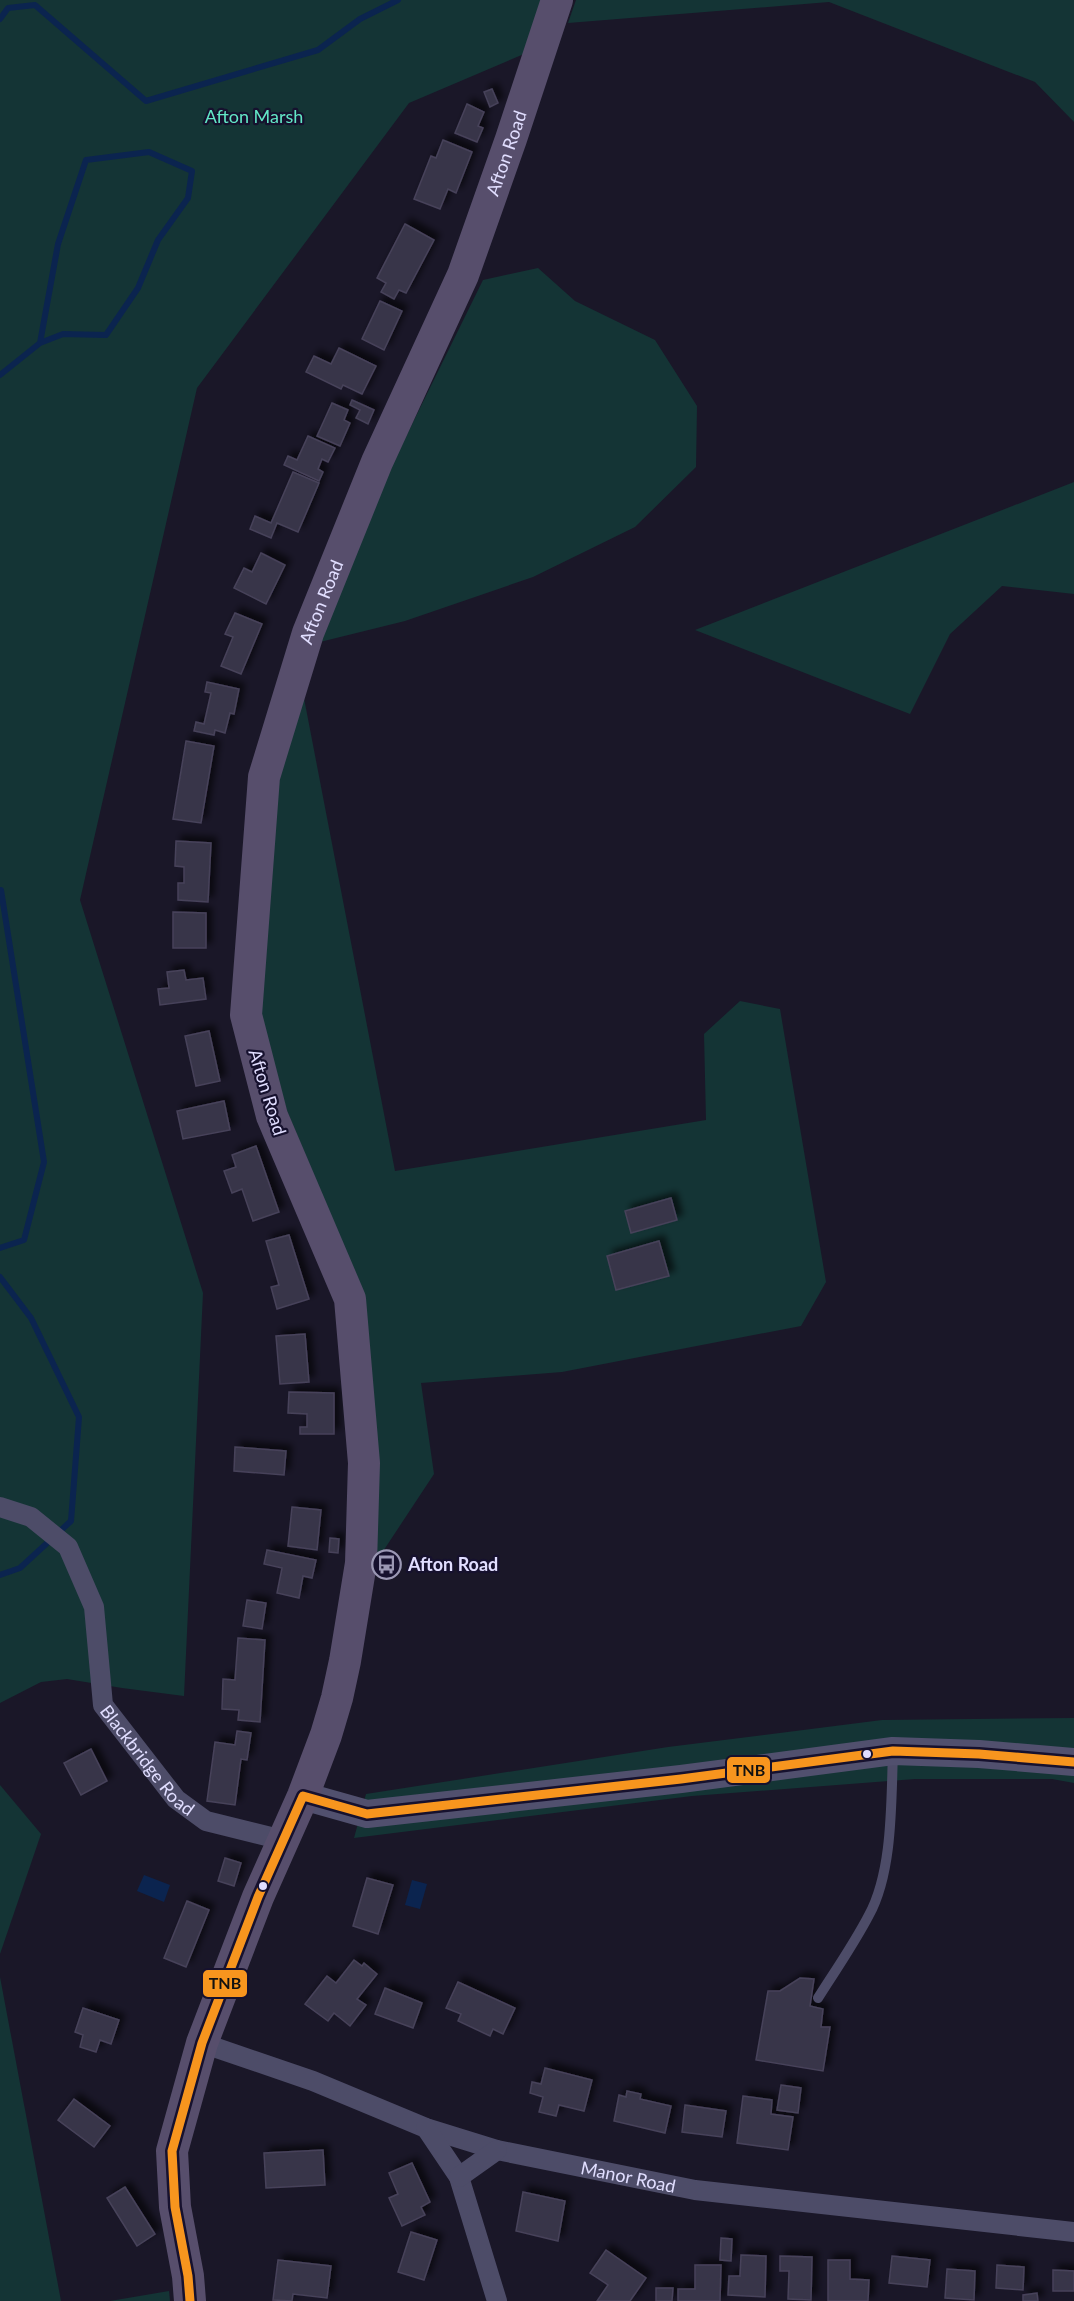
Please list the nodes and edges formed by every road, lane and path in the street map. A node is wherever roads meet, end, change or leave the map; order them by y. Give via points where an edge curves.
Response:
1 (553, 12) edge
2 (0, 1507) edge
3 (892, 1751) junction
4 (1074, 1762) edge
5 (303, 1796) junction
6 (283, 1840) junction
7 (818, 1998) dead end
8 (202, 2043) junction
9 (426, 2128) junction
10 (497, 2150) junction
11 (459, 2177) junction
12 (1074, 2232) edge
13 (190, 2301) edge
14 (497, 2301) edge

1 - 5 main road, Afton Road via 463,275 377,462 308,633 264,777 246,1015 272,1116 350,1299 364,1462 361,1563 345,1661 326,1735
2 - 6 street, Blackbridge Road via 31,1517 68,1547 94,1607 103,1705 176,1799 206,1821
3 - 4 main road
3 - 5 main road via 367,1814
3 - 7 lane via 891,1824 884,1872 870,1914
5 - 6 main road, Afton Road
6 - 8 main road, Afton Road
8 - 9 street, Manor Road via 313,2081
8 - 13 main road, Afton Road via 172,2151 175,2207
9 - 10 street, Manor Road
9 - 11 street
10 - 11 street
10 - 12 street, Manor Road via 695,2190
11 - 14 street

